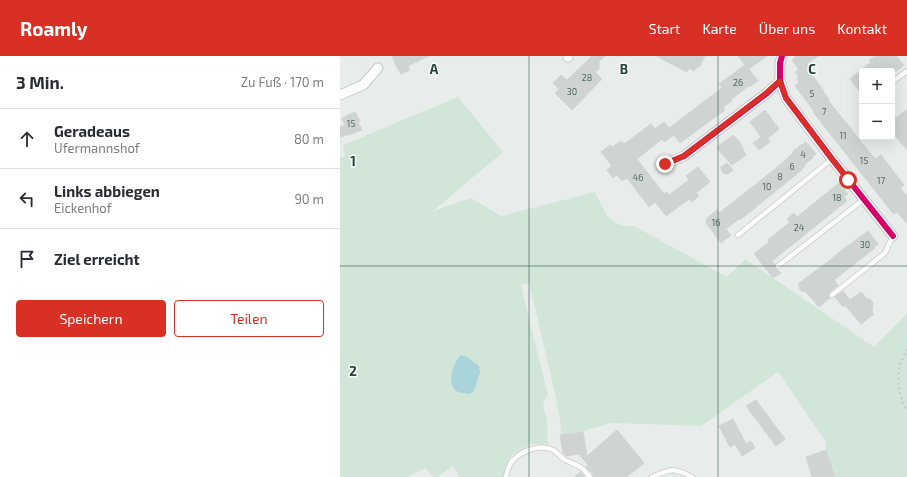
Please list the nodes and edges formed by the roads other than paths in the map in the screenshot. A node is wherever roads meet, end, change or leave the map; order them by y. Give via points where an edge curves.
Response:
1 (782, 56) edge
2 (378, 68) dead end
3 (907, 71) edge
4 (895, 80) edge
5 (780, 81) junction
6 (340, 95) edge
7 (832, 159) junction
8 (665, 164) dead end
9 (864, 200) junction
10 (738, 235) dead end
11 (893, 236) joint
12 (778, 266) dead end
13 (832, 295) dead end
14 (506, 477) edge
15 (590, 477) edge
16 (652, 477) edge
17 (692, 477) edge

1 - 5 street
2 - 6 street via 363,85
3 - 4 lane
5 - 7 street via 786,98
5 - 8 street via 684,156
7 - 9 street
7 - 10 lane
9 - 11 street
9 - 12 lane
11 - 13 lane via 885,253
14 - 15 lane via 509,466 519,455 539,448 553,450 580,467
16 - 17 lane via 670,470

